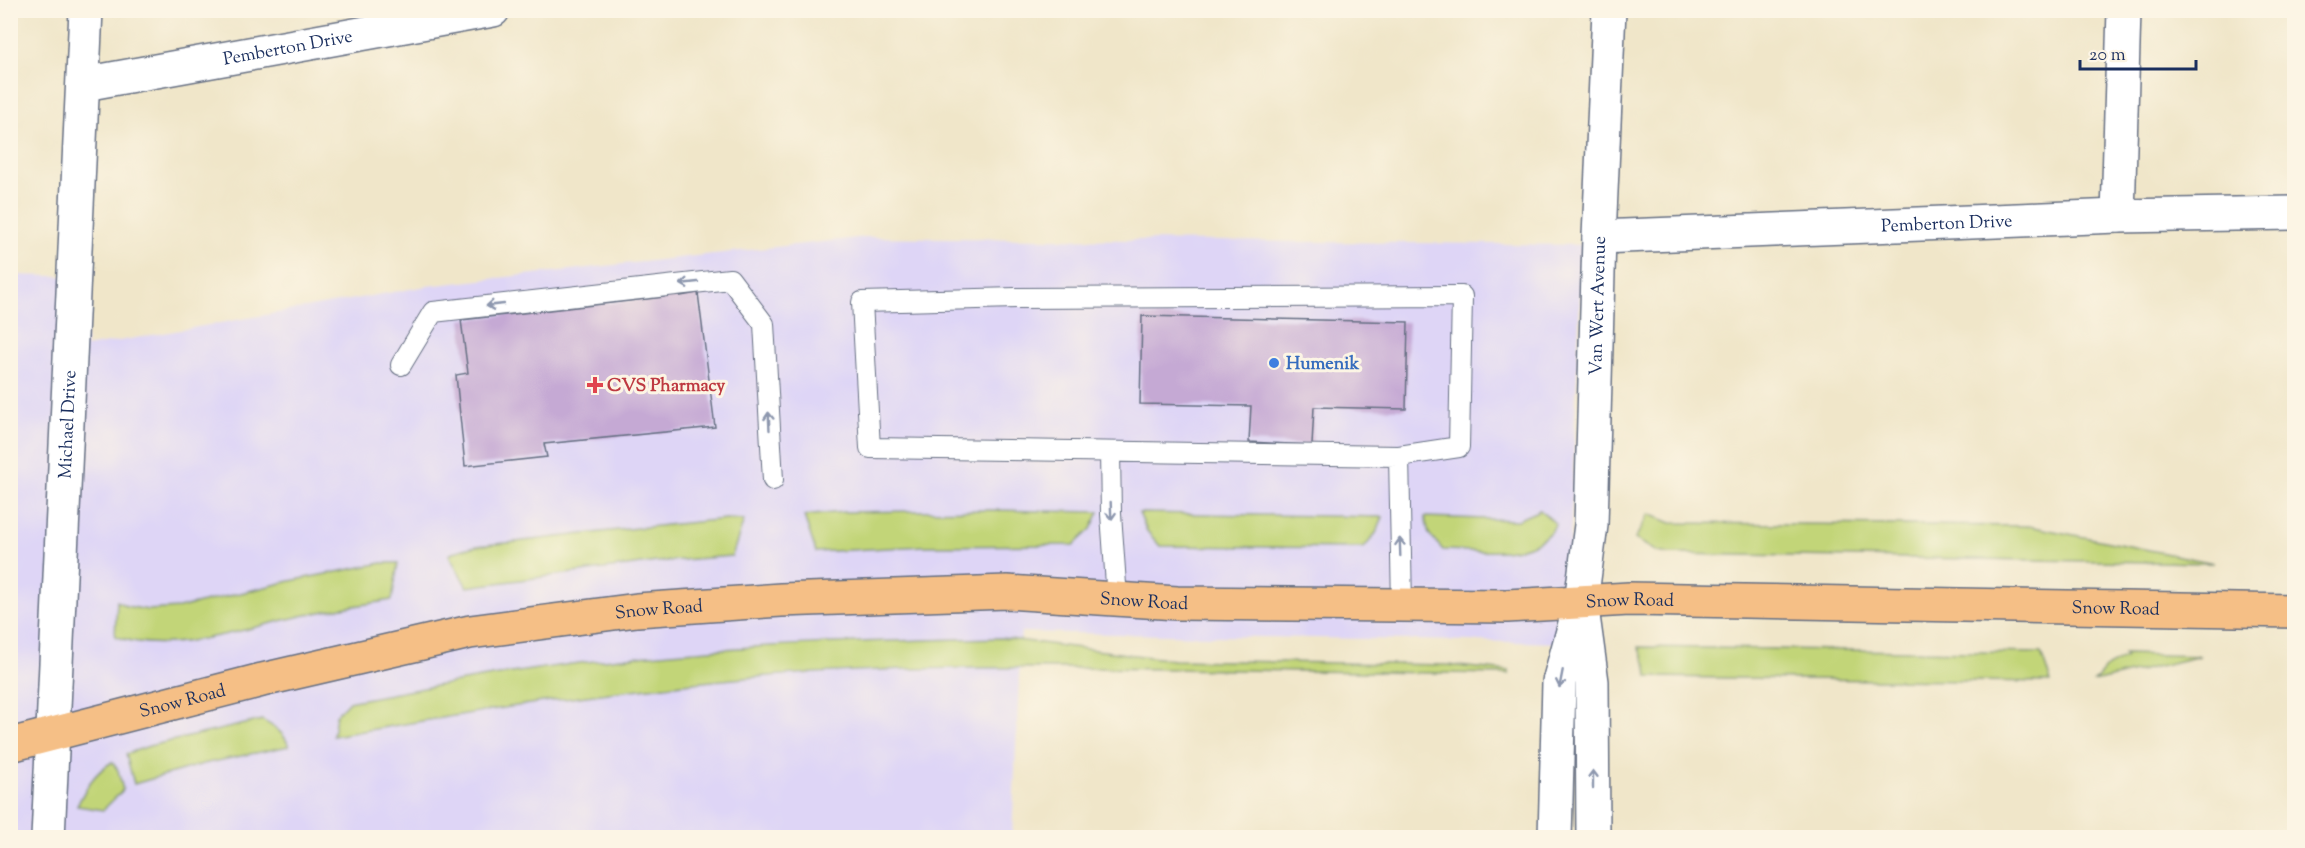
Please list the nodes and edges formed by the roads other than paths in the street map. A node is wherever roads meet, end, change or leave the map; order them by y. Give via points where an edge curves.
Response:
1 (86, 10) edge
2 (493, 10) edge
3 (1609, 10) edge
4 (2124, 10) edge
5 (84, 84) junction
6 (2295, 213) edge
7 (2118, 216) junction
8 (1599, 237) junction
9 (401, 365) dead end
10 (1110, 452) junction
11 (1398, 456) junction
12 (773, 480) dead end
13 (1117, 599) junction
14 (1581, 602) junction
15 (1402, 605) junction
16 (2295, 611) edge
17 (54, 733) junction
18 (10, 745) edge
19 (48, 837) edge
20 (1555, 837) edge
21 (1593, 837) edge

1 - 5 street, Michael Drive
2 - 5 street, Pemberton Drive
3 - 8 street, Van Wert Avenue
4 - 7 street
5 - 17 street, Michael Drive
6 - 7 street, Pemberton Drive
7 - 8 street, Pemberton Drive
8 - 14 street, Van Wert Avenue via 1591,525
12 -> 9 lane via 764,324 730,279 433,312
10 - 11 lane
10 - 11 lane via 870,448 862,302 1462,296 1459,447
10 -> 13 lane
15 -> 11 lane
13 - 15 main road, Snow Road
13 - 17 main road, Snow Road via 1007,592 638,610 470,632
14 - 15 main road, Snow Road
14 - 16 main road, Snow Road via 1629,599
14 -> 20 street, Van Wert Avenue via 1559,682
21 -> 14 street, Van Wert Avenue via 1592,682
17 - 18 main road, Snow Road
17 - 19 street, Michael Drive

